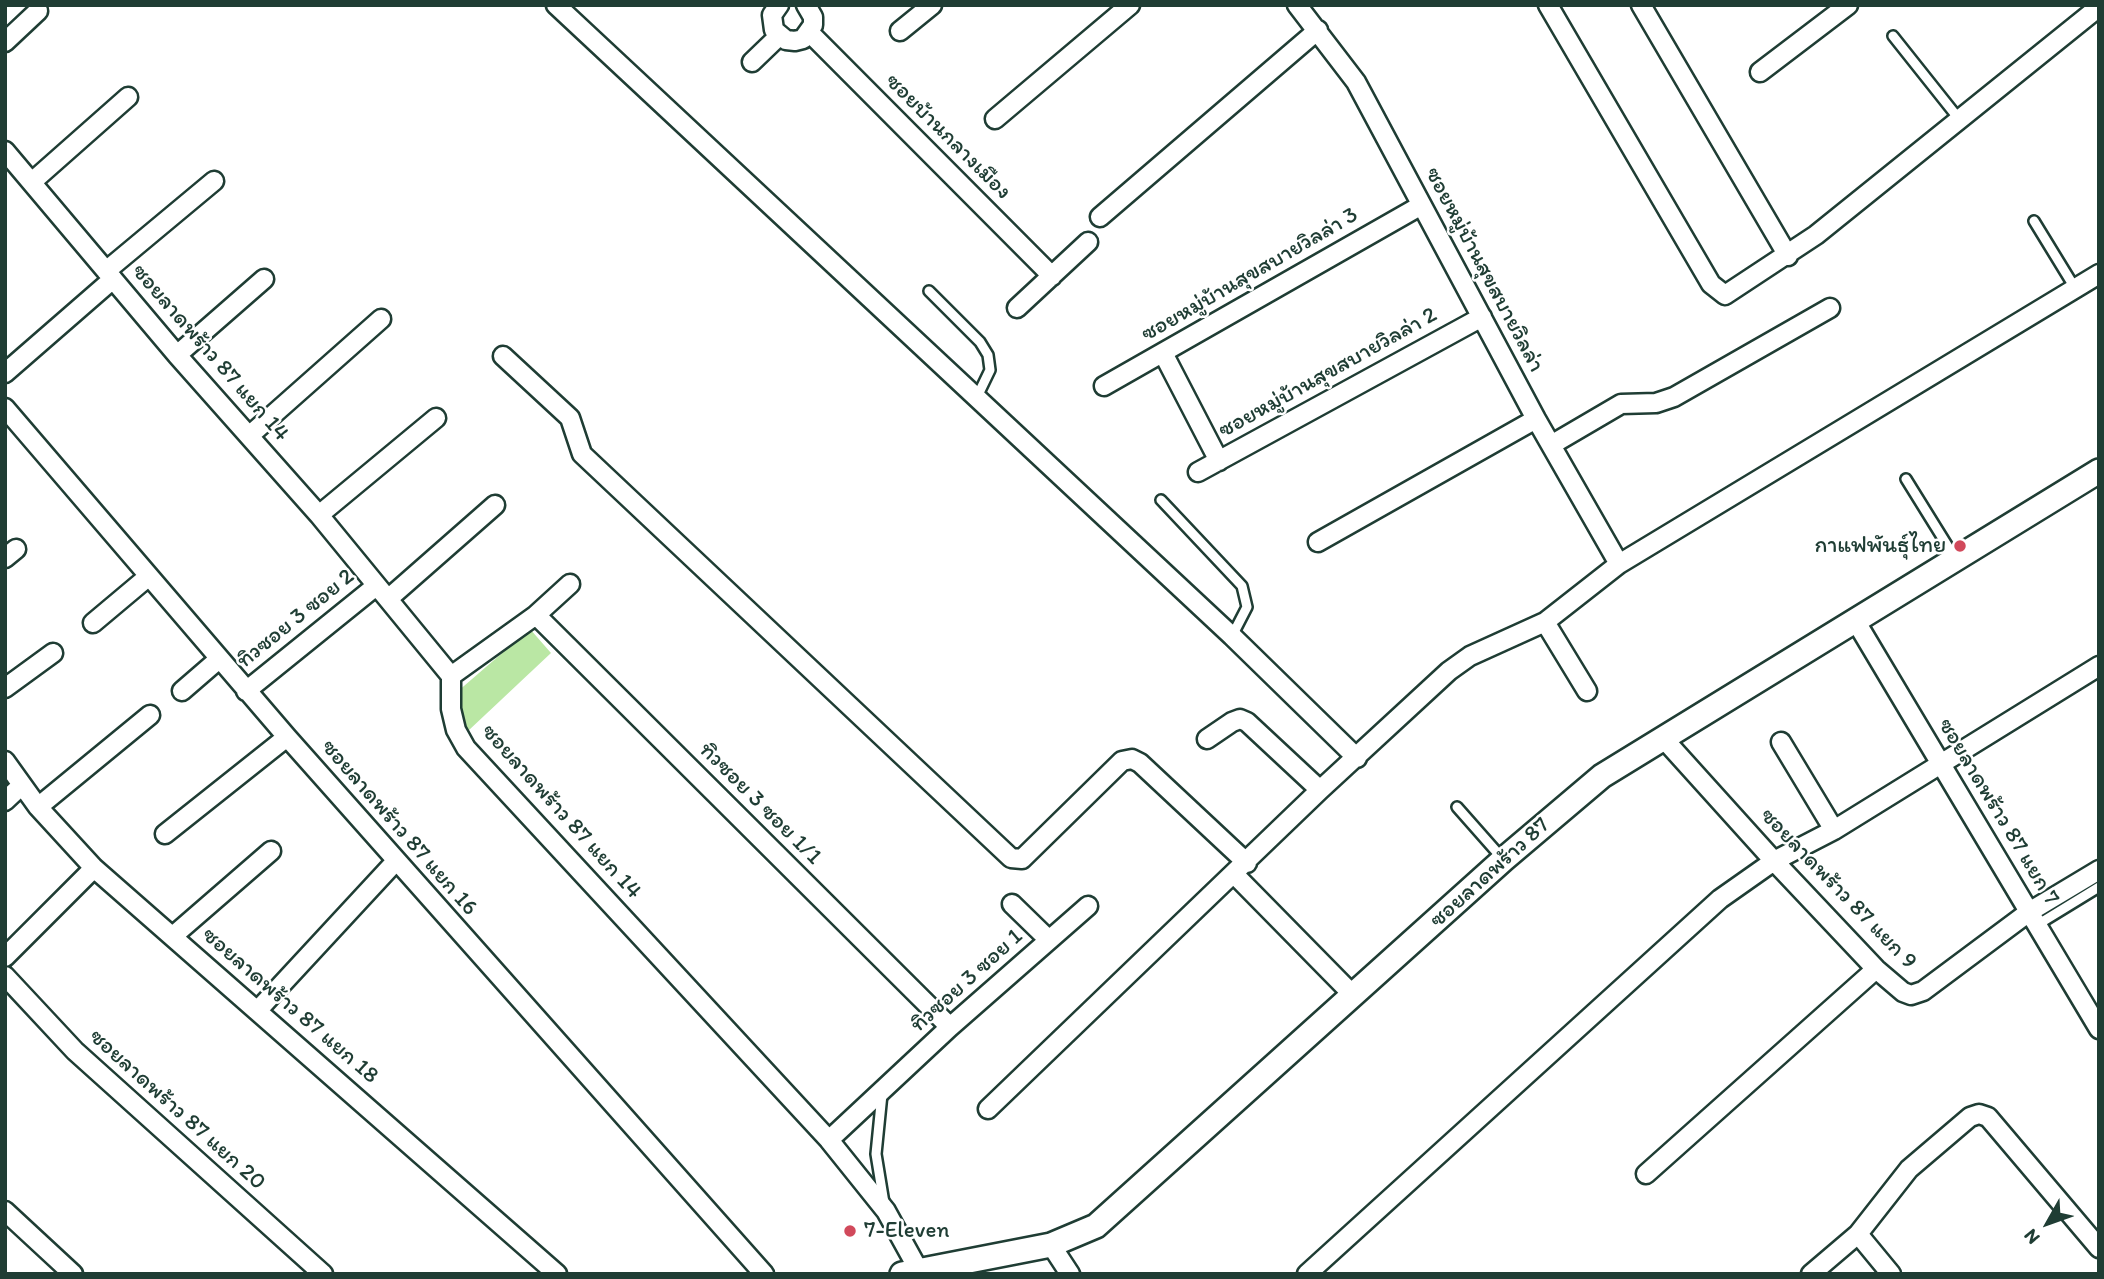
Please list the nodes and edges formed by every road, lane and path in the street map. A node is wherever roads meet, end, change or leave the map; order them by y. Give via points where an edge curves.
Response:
1 (556, 5) edge
2 (806, 5) edge
3 (932, 5) edge
4 (1130, 5) edge
5 (1297, 5) edge
6 (1548, 5) edge
7 (1641, 5) edge
8 (1848, 5) edge
9 (775, 6) edge
10 (2099, 7) edge
11 (38, 11) dead end
12 (1318, 30) junction
13 (900, 31) dead end
14 (810, 33) junction
15 (779, 36) junction
16 (1893, 36) dead end
17 (5, 42) edge
18 (752, 62) dead end
19 (1760, 72) dead end
20 (128, 97) dead end
21 (995, 119) dead end
22 (1959, 120) junction
23 (5, 151) edge
24 (33, 181) junction
25 (214, 181) dead end
26 (1420, 206) junction
27 (1100, 217) dead end
28 (2034, 221) dead end
29 (1088, 242) dead end
30 (1788, 256) junction
31 (2099, 274) edge
32 (109, 275) junction
33 (1052, 276) junction
34 (264, 279) dead end
35 (2075, 288) junction
36 (929, 291) dead end
37 (1830, 307) dead end
38 (1017, 308) dead end
39 (1482, 317) junction
40 (381, 319) dead end
41 (1163, 353) junction
42 (177, 355) junction
43 (503, 356) dead end
44 (5, 373) edge
45 (1104, 386) dead end
46 (976, 399) junction
47 (5, 408) edge
48 (436, 418) dead end
49 (1536, 419) junction
50 (249, 436) junction
51 (1551, 445) junction
52 (1219, 461) junction
53 (2099, 471) edge
54 (1198, 472) dead end
55 (1906, 479) dead end
56 (1161, 500) dead end
57 (495, 505) dead end
58 (319, 515) junction
59 (1318, 542) dead end
60 (1956, 559) junction
61 (1619, 564) junction
62 (149, 576) junction
63 (570, 584) dead end
64 (376, 586) junction
65 (388, 599) junction
66 (536, 615) junction
67 (1855, 620) junction
68 (1545, 622) junction
69 (93, 623) dead end
70 (1232, 636) junction
71 (53, 653) dead end
72 (219, 659) junction
73 (2099, 666) edge
74 (452, 676) junction
75 (5, 688) edge
76 (183, 691) dead end
77 (246, 691) junction
78 (1587, 691) dead end
79 (150, 715) dead end
80 (287, 737) junction
81 (1663, 738) junction
82 (1207, 739) dead end
83 (1781, 743) dead end
84 (1357, 758) junction
85 (5, 761) edge
86 (1940, 763) junction
87 (22, 785) junction
88 (1320, 790) junction
89 (5, 801) edge
90 (37, 807) junction
91 (1457, 807) dead end
92 (1834, 830) junction
93 (165, 834) dead end
94 (271, 851) dead end
95 (1504, 859) junction
96 (1774, 861) junction
97 (396, 862) junction
98 (94, 868) junction
99 (1241, 869) junction
100 (2099, 870) edge
101 (2099, 887) edge
102 (1012, 904) dead end
103 (1088, 906) dead end
104 (2033, 919) junction
105 (173, 936) junction
106 (1049, 940) junction
107 (5, 957) edge
108 (1876, 969) junction
109 (5, 976) edge
110 (1354, 996) junction
111 (258, 1010) junction
112 (950, 1027) junction
113 (2099, 1029) edge
114 (882, 1094) junction
115 (988, 1109) dead end
116 (829, 1140) junction
117 (1646, 1174) dead end
118 (5, 1211) edge
119 (886, 1211) junction
120 (1858, 1234) junction
121 (1051, 1245) junction
122 (2099, 1248) edge
123 (910, 1271) edge
124 (73, 1274) edge
125 (323, 1274) edge
126 (558, 1274) edge
127 (764, 1274) edge
128 (1070, 1274) edge
129 (1307, 1274) edge
130 (1811, 1274) edge
131 (1891, 1274) edge

1 - 46 street
2 - 14 street via 813,17
3 - 13 street
4 - 21 street
5 - 12 street, ซอยหมู่บ้านสุขสบายวิลล่า
6 - 30 street via 1717,292 1733,292
7 - 30 street
8 - 19 street
9 - 15 street via 772,23
10 - 22 street
11 - 17 street
12 - 26 street, ซอยหมู่บ้านสุขสบายวิลล่า via 1356,82
12 - 27 street
14 - 15 street via 795,41
14 - 33 street, ซอยบ้านกลางเมือง
15 - 18 street
16 - 22 lane
20 - 24 street
22 - 30 street
23 - 24 street, ซอยลาดพร้าว 87 แยก 14
24 - 32 street, ซอยลาดพร้าว 87 แยก 14
25 - 32 street
26 - 39 street, ซอยหมู่บ้านสุขสบายวิลล่า
26 - 41 street, ซอยหมู่บ้านสุขสบายวิลล่า 3
28 - 35 lane
29 - 33 street
31 - 35 street
32 - 42 street, ซอยลาดพร้าว 87 แยก 14
32 - 44 street
33 - 38 street
34 - 42 street
35 - 61 street
36 - 46 lane via 988,355 990,370
37 - 51 street via 1674,397 1656,403 1621,404
39 - 49 street, ซอยหมู่บ้านสุขสบายวิลล่า
39 - 52 street, ซอยหมู่บ้านสุขสบายวิลล่า 2
40 - 50 street
41 - 45 street, ซอยหมู่บ้านสุขสบายวิลล่า 3
41 - 52 street
42 - 50 street, ซอยลาดพร้าว 87 แยก 14
43 - 99 street via 570,418 582,454 1011,858 1023,859 1122,761 1132,759
46 - 70 street
47 - 62 street, ซอยลาดพร้าว 87 แยก 16
48 - 58 street
49 - 51 street, ซอยหมู่บ้านสุขสบายวิลล่า
49 - 59 street
50 - 58 street, ซอยลาดพร้าว 87 แยก 14
51 - 61 street, ซอยหมู่บ้านสุขสบายวิลล่า
52 - 54 street, ซอยหมู่บ้านสุขสบายวิลล่า 2
53 - 60 street, ซอยลาดพร้าว 87
55 - 60 lane
56 - 70 lane via 1242,586 1247,607
57 - 65 street
58 - 64 street, ซอยลาดพร้าว 87 แยก 14
60 - 67 street, ซอยลาดพร้าว 87
61 - 68 street
62 - 69 street
62 - 72 street, ซอยลาดพร้าว 87 แยก 16
63 - 66 street
64 - 65 street, ซอยลาดพร้าว 87 แยก 14
64 - 77 street, ทิวซอย 3 ซอย 2
65 - 74 street, ซอยลาดพร้าว 87 แยก 14
66 - 74 street
66 - 112 street, ทิวซอย 3 ซอย 1/1
67 - 81 street, ซอยลาดพร้าว 87
67 - 86 street, ซอยลาดพร้าว 87 แยก 7
68 - 78 street
68 - 84 street via 1460,663
70 - 84 street
71 - 75 street
72 - 76 street
72 - 77 street, ซอยลาดพร้าว 87 แยก 16
73 - 86 street
74 - 116 street, ซอยลาดพร้าว 87 แยก 14 via 451,709 466,748
77 - 80 street, ซอยลาดพร้าว 87 แยก 16
79 - 90 street
80 - 93 street
80 - 97 street, ซอยลาดพร้าว 87 แยก 16
81 - 95 street, ซอยลาดพร้าว 87 via 1602,776
81 - 96 street, ซอยลาดพร้าว 87 แยก 9
82 - 88 street via 1232,722 1247,722
83 - 92 street
84 - 88 street
85 - 87 street, ซอยลาดพร้าว 87 แยก 18
86 - 92 street
86 - 104 street, ซอยลาดพร้าว 87 แยก 7
87 - 89 street
87 - 90 street, ซอยลาดพร้าว 87 แยก 18
88 - 99 street
90 - 98 street, ซอยลาดพร้าว 87 แยก 18
91 - 95 lane
92 - 96 street
94 - 105 street
95 - 110 street, ซอยลาดพร้าว 87
96 - 108 street, ซอยลาดพร้าว 87 แยก 9
96 - 129 street via 1720,899
97 - 111 street
97 - 127 street, ซอยลาดพร้าว 87 แยก 16
98 - 105 street, ซอยลาดพร้าว 87 แยก 18
98 - 107 street
99 - 110 street
99 - 115 street
100 - 104 street, ซอยลาดพร้าว 87 แยก 9
101 - 104 lane
102 - 106 street
103 - 106 street, ทิวซอย 3 ซอย 1
104 - 108 street, ซอยลาดพร้าว 87 แยก 9 via 1911,995
104 - 113 street, ซอยลาดพร้าว 87 แยก 7
105 - 111 street, ซอยลาดพร้าว 87 แยก 18
106 - 112 street, ทิวซอย 3 ซอย 1
108 - 117 street
109 - 125 street, ซอยลาดพร้าว 87 แยก 20 via 75,1051
110 - 121 street, ซอยลาดพร้าว 87 via 1117,1209 1080,1235
111 - 126 street, ซอยลาดพร้าว 87 แยก 18
112 - 114 street, ทิวซอย 3 ซอย 1
114 - 116 street, ทิวซอย 3 ซอย 1
114 - 119 lane via 876,1154
116 - 119 street, ซอยลาดพร้าว 87 แยก 14
118 - 124 street
119 - 123 street, ซอยลาดพร้าว 87 แยก 14
120 - 122 street via 1909,1169 1979,1114 1989,1117
120 - 130 street
120 - 131 street
121 - 123 street, ซอยลาดพร้าว 87
121 - 128 street

